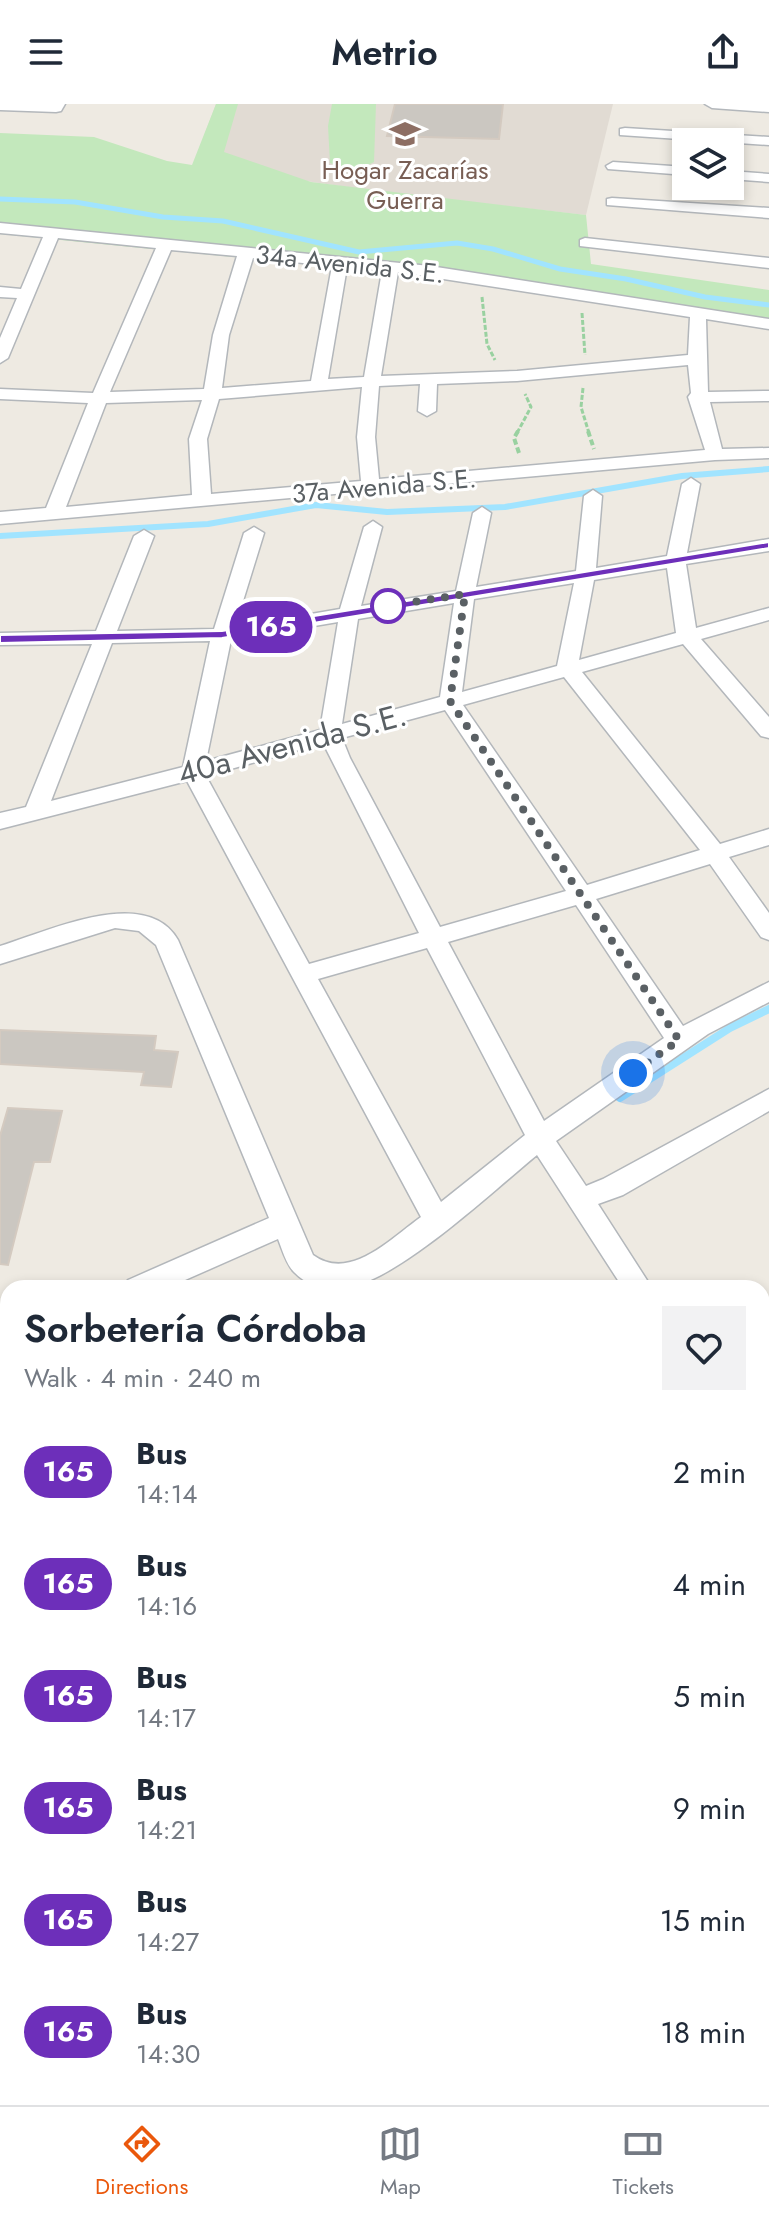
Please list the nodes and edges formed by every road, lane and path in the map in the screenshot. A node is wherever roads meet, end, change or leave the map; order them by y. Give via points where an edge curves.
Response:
1 (58, 104) edge
2 (712, 104) edge
3 (0, 106) edge
4 (769, 108) edge
5 (625, 132) dead end
6 (769, 141) edge
7 (613, 166) dead end
8 (672, 170) edge
9 (744, 176) edge
10 (769, 178) edge
11 (612, 202) dead end
12 (769, 213) edge
13 (0, 228) edge
14 (53, 232) junction
15 (585, 243) dead end
16 (166, 244) junction
17 (246, 254) junction
18 (340, 263) junction
19 (769, 263) edge
20 (390, 269) junction
21 (480, 279) junction
22 (0, 292) edge
23 (25, 294) junction
24 (698, 315) junction
25 (769, 324) edge
26 (4, 338) edge
27 (0, 358) edge
28 (694, 359) junction
29 (517, 376) junction
30 (429, 378) junction
31 (372, 381) junction
32 (319, 384) junction
33 (0, 394) edge
34 (212, 394) junction
35 (769, 396) edge
36 (697, 397) junction
37 (99, 398) junction
38 (427, 411) dead end
39 (769, 453) edge
40 (715, 455) junction
41 (525, 474) junction
42 (691, 484) dead end
43 (371, 487) junction
44 (593, 496) dead end
45 (202, 501) junction
46 (482, 513) dead end
47 (53, 515) junction
48 (0, 518) edge
49 (373, 527) dead end
50 (254, 533) dead end
51 (144, 536) dead end
52 (769, 545) edge
53 (676, 561) junction
54 (585, 576) junction
55 (465, 594) junction
56 (349, 614) junction
57 (769, 614) edge
58 (222, 635) junction
59 (687, 636) junction
60 (106, 638) junction
61 (0, 639) edge
62 (567, 667) junction
63 (450, 701) junction
64 (769, 731) edge
65 (330, 734) junction
66 (193, 772) junction
67 (35, 813) junction
68 (0, 821) edge
69 (769, 837) edge
70 (715, 854) junction
71 (579, 896) junction
72 (769, 931) edge
73 (433, 938) junction
74 (0, 955) edge
75 (301, 975) junction
76 (769, 991) edge
77 (679, 1040) junction
78 (769, 1099) edge
79 (540, 1138) junction
80 (580, 1199) junction
81 (437, 1221) junction
82 (284, 1224) junction
83 (156, 1280) edge
84 (633, 1280) edge

1 - 3 street
2 - 4 street
5 - 6 street
7 - 8 street
9 - 10 street
11 - 12 street
13 - 14 street, 34a Avenida S.E.
14 - 16 street, 34a Avenida S.E.
14 - 23 street
15 - 19 street
16 - 17 street, 34a Avenida S.E.
16 - 37 street
17 - 18 street, 34a Avenida S.E.
17 - 34 street via 221,335
18 - 20 street, 34a Avenida S.E.
18 - 32 street
20 - 21 street, 34a Avenida S.E.
20 - 31 street
21 - 24 street, 34a Avenida S.E.
21 - 29 path via 487,344 496,361
22 - 23 street
23 - 26 street
24 - 25 street, 34a Avenida S.E.
24 - 28 street
26 - 27 street
28 - 29 street
28 - 36 street
29 - 30 street
29 - 41 path via 531,407 514,438
30 - 31 street
30 - 38 street
31 - 32 street
31 - 43 street via 366,437
32 - 34 street
33 - 37 street
34 - 37 street
34 - 45 street via 198,439
35 - 36 street
36 - 40 street
37 - 47 street
39 - 40 street, 37a Avenida S.E.
40 - 41 street, 37a Avenida S.E.
41 - 43 street, 37a Avenida S.E.
42 - 53 street
43 - 45 street, 37a Avenida S.E.
44 - 54 street
45 - 47 street, 37a Avenida S.E.
46 - 55 street
47 - 48 street, 37a Avenida S.E.
49 - 56 street
50 - 58 street
51 - 60 street
52 - 53 street
53 - 54 street
53 - 59 street
54 - 55 street
54 - 62 street
55 - 56 street
55 - 63 street
56 - 58 street
56 - 65 street
57 - 59 street, 40a Avenida S.E.
58 - 60 street
58 - 66 street
59 - 62 street, 40a Avenida S.E.
59 - 64 street
60 - 61 street
60 - 67 street
62 - 63 street, 40a Avenida S.E.
62 - 70 street
63 - 65 street, 40a Avenida S.E.
63 - 71 street
65 - 66 street, 40a Avenida S.E.
65 - 73 street
66 - 67 street, 40a Avenida S.E.
66 - 75 street
67 - 68 street, 40a Avenida S.E.
69 - 70 street
70 - 71 street
70 - 72 street
71 - 73 street
71 - 77 street
73 - 75 street
73 - 79 street
74 - 82 street via 115,920 145,923 166,940
75 - 81 street
76 - 77 street
77 - 79 street
78 - 80 street via 613,1187
79 - 80 street
79 - 81 street
80 - 84 street
81 - 82 street via 374,1266 344,1278 320,1276 302,1263
82 - 83 street

